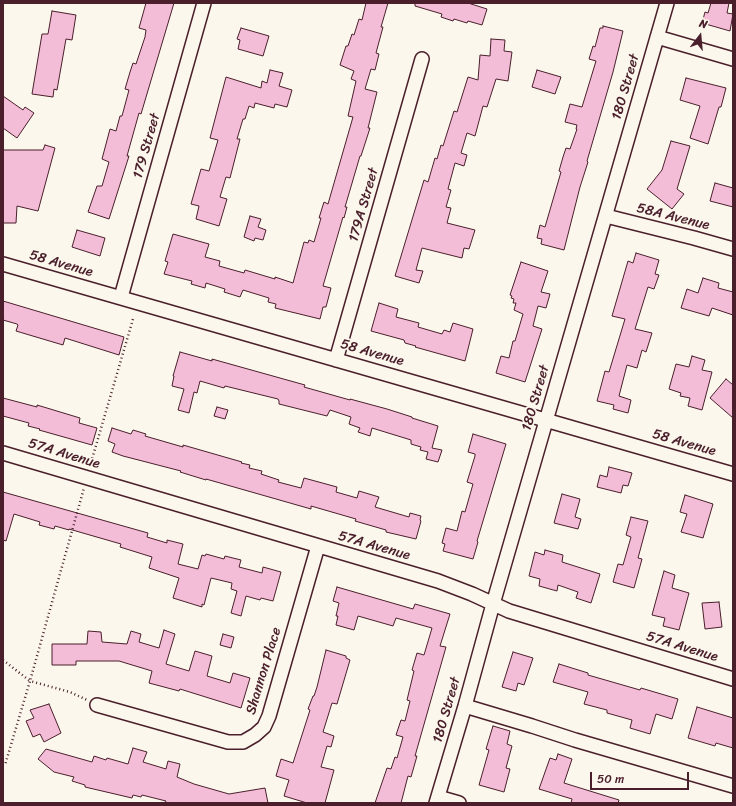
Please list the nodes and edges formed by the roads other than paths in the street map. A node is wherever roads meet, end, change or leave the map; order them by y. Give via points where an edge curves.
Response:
1 (204, 3) edge
2 (667, 3) edge
3 (658, 37) junction
4 (422, 59) dead end
5 (733, 59) edge
6 (606, 216) junction
7 (733, 249) edge
8 (3, 264) edge
9 (121, 297) junction
10 (336, 360) junction
11 (547, 420) junction
12 (3, 453) edge
13 (733, 474) edge
14 (318, 546) junction
15 (492, 604) junction
16 (733, 679) edge
17 (96, 705) road end
18 (465, 706) junction
19 (733, 786) edge
20 (437, 800) edge
21 (459, 803) edge

1 - 9 street, 179 Street
2 - 3 street, 180 Street
3 - 5 street
3 - 6 street, 180 Street
4 - 10 street, 179A Street
6 - 7 street, 58A Avenue
6 - 11 street, 180 Street
8 - 9 street, 58 Avenue
9 - 10 street, 58 Avenue
10 - 11 street, 58 Avenue
11 - 13 street, 58 Avenue
11 - 15 street, 180 Street
12 - 14 street, 57A Avenue
14 - 15 street, 57A Avenue via 438,581
14 - 17 street, Shannon Place via 269,716 264,727 255,735 243,742 228,742
15 - 16 street, 57A Avenue via 516,614
15 - 18 street, 180 Street
18 - 19 street
18 - 20 street, 180 Street
20 - 21 street

